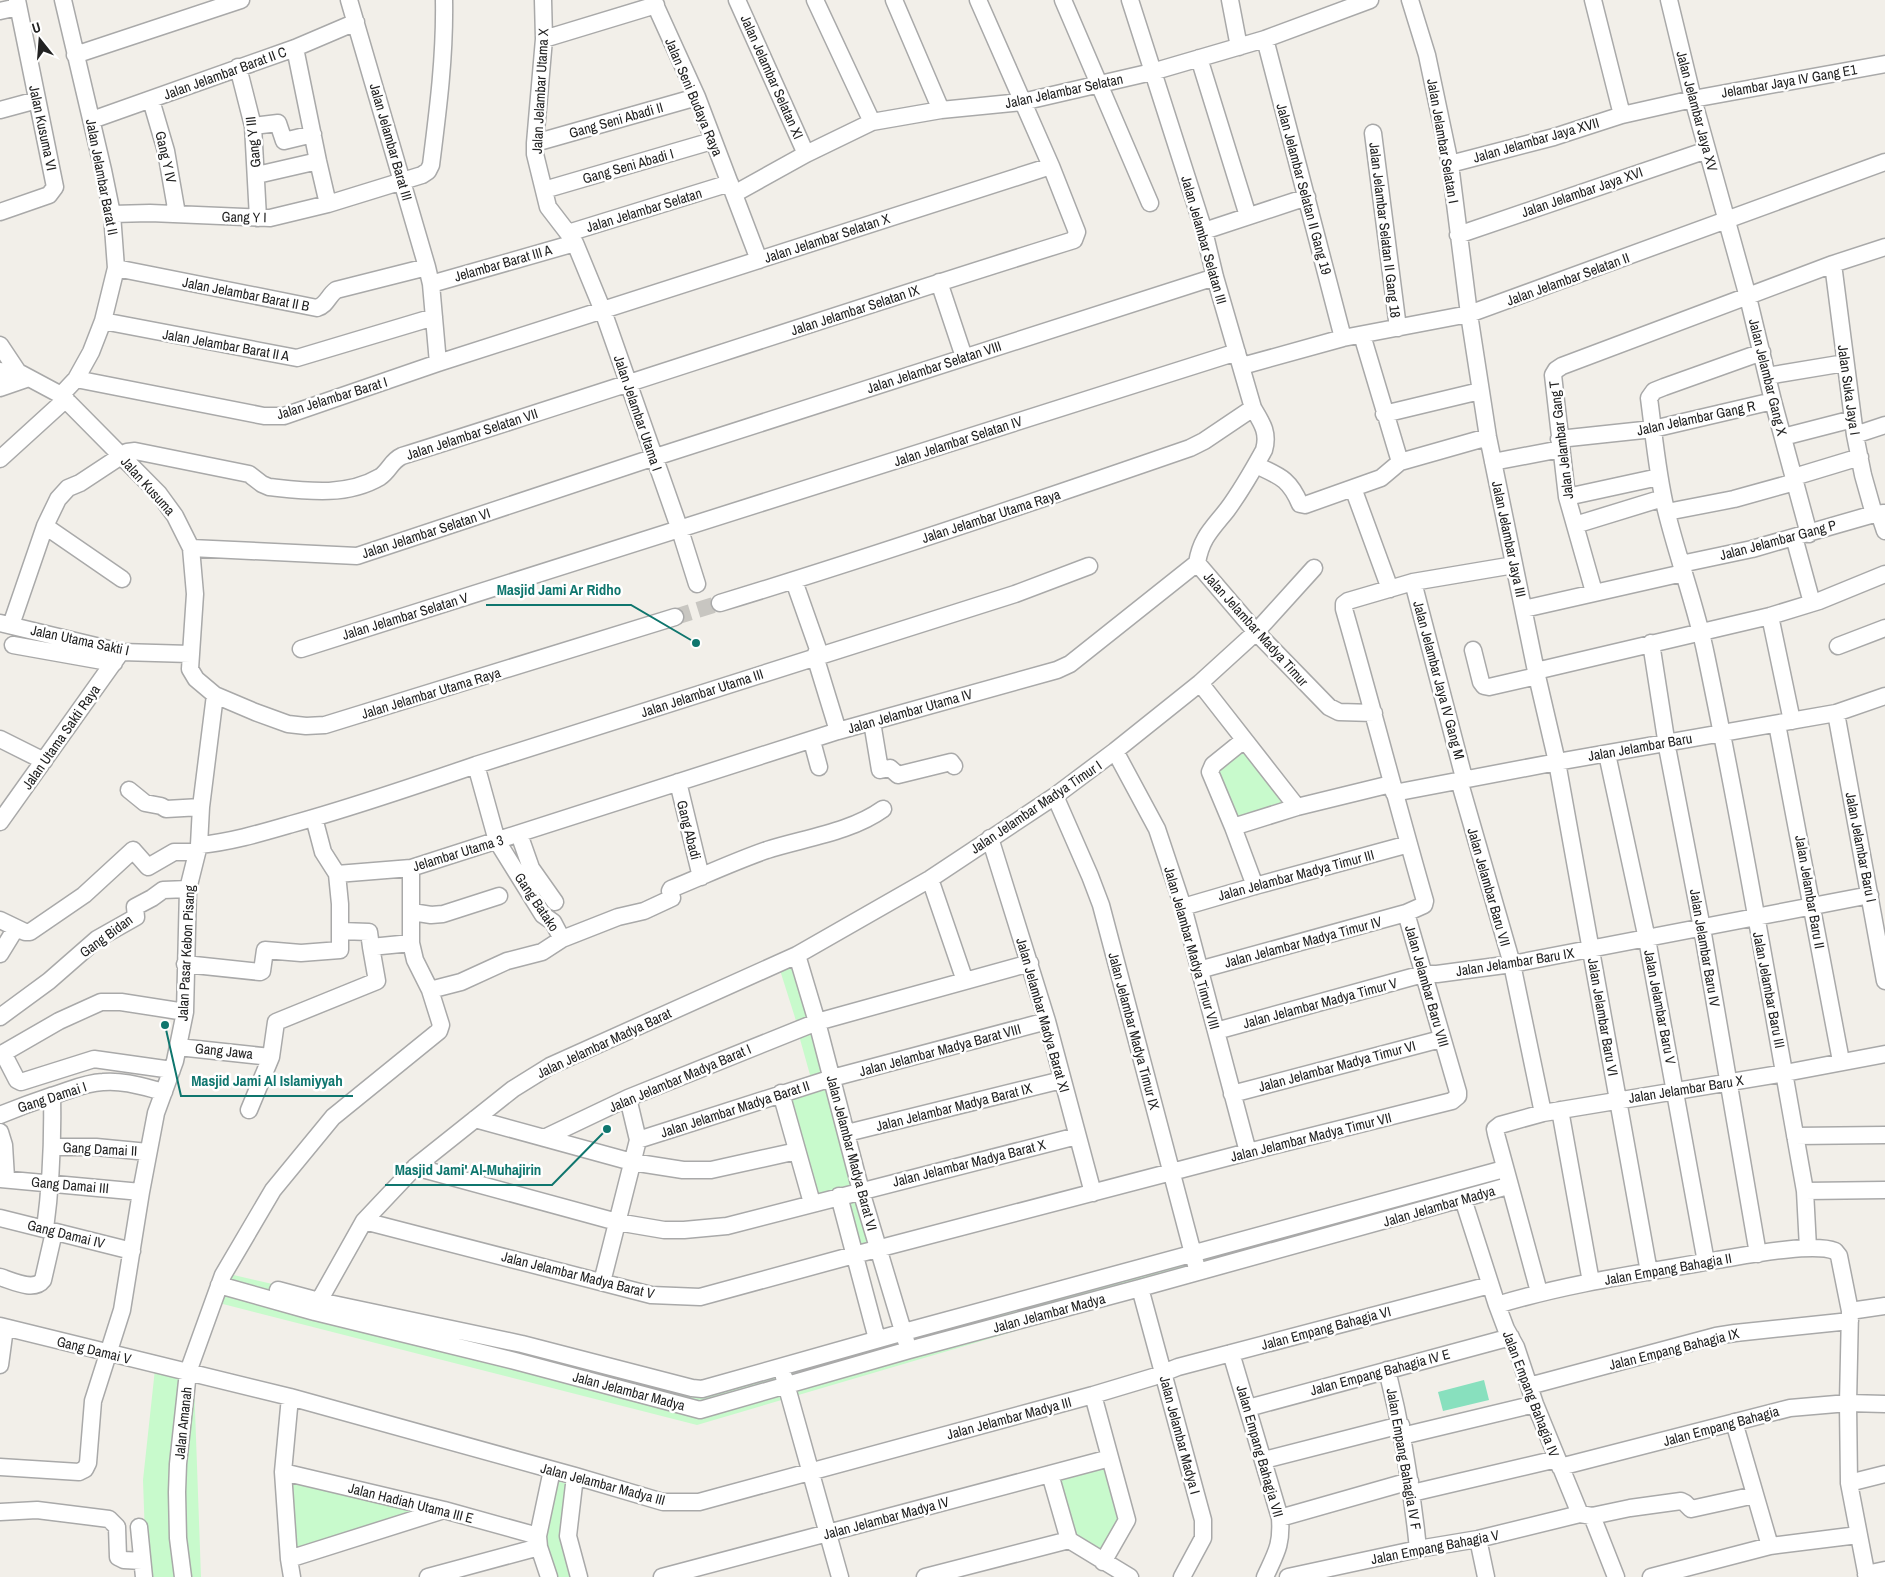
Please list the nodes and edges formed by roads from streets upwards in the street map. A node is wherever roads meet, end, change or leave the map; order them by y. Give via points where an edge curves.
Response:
1 (63, 0) edge
2 (241, 0) edge
3 (349, 0) edge
4 (444, 0) edge
5 (543, 0) edge
6 (737, 0) edge
7 (815, 0) edge
8 (894, 0) edge
9 (978, 0) edge
10 (1063, 0) edge
11 (1130, 0) edge
12 (1230, 0) edge
13 (1370, 0) edge
14 (1410, 0) edge
15 (1593, 0) edge
16 (1669, 0) edge
17 (17, 3) edge
18 (654, 3) edge
19 (0, 11) edge
20 (356, 22) junction
21 (544, 39) junction
22 (1265, 39) junction
23 (1239, 47) junction
24 (295, 48) junction
25 (75, 55) junction
26 (1199, 58) junction
27 (1885, 64) edge
28 (238, 67) junction
29 (1152, 72) junction
30 (1099, 85) junction
31 (696, 97) junction
32 (1693, 99) junction
33 (37, 100) junction
34 (151, 100) junction
35 (1022, 102) junction
36 (0, 110) edge
37 (941, 110) junction
38 (1622, 115) junction
39 (92, 120) junction
40 (872, 122) junction
41 (253, 126) junction
42 (1373, 133) dead end
43 (313, 134) junction
44 (712, 140) junction
45 (534, 143) junction
46 (1707, 150) junction
47 (806, 154) junction
48 (318, 162) junction
49 (1885, 162) edge
50 (1450, 164) junction
51 (1051, 166) junction
52 (257, 175) junction
53 (402, 181) junction
54 (732, 188) junction
55 (544, 190) junction
56 (1307, 197) junction
57 (1150, 203) dead end
58 (328, 204) junction
59 (0, 212) edge
60 (112, 214) junction
61 (177, 214) junction
62 (1248, 216) junction
63 (258, 218) junction
64 (1726, 221) junction
65 (1204, 231) junction
66 (1458, 235) junction
67 (572, 238) junction
68 (1885, 246) edge
69 (759, 260) junction
70 (1833, 264) junction
71 (427, 267) junction
72 (116, 268) junction
73 (1215, 277) junction
74 (939, 282) junction
75 (431, 284) junction
76 (1748, 296) junction
77 (603, 311) junction
78 (1469, 314) junction
79 (434, 317) junction
80 (103, 321) junction
81 (1398, 328) junction
82 (1362, 335) junction
83 (1343, 338) junction
84 (0, 344) edge
85 (1762, 352) junction
86 (964, 357) junction
87 (1239, 359) junction
88 (438, 363) junction
89 (1845, 363) junction
90 (0, 371) edge
91 (24, 375) junction
92 (1767, 376) junction
93 (76, 379) junction
94 (628, 385) junction
95 (0, 388) edge
96 (1480, 391) junction
97 (63, 397) junction
98 (1773, 401) junction
99 (1253, 408) junction
100 (1384, 414) junction
101 (1885, 425) edge
102 (1854, 427) junction
103 (1653, 430) junction
104 (1783, 437) junction
105 (1488, 438) junction
106 (1560, 444) junction
107 (120, 455) junction
108 (1860, 457) junction
109 (654, 458) junction
110 (0, 459) edge
111 (1400, 462) junction
112 (1494, 462) junction
113 (1256, 465) junction
114 (1659, 477) junction
115 (1795, 480) junction
116 (1353, 488) junction
117 (1567, 497) junction
118 (1665, 505) junction
119 (1879, 513) edge
120 (1575, 525) junction
121 (45, 526) junction
122 (680, 530) junction
123 (1885, 531) edge
124 (1802, 536) junction
125 (191, 548) junction
126 (1197, 563) junction
127 (1514, 565) junction
128 (1089, 566) dead end
129 (1314, 568) dead end
130 (1682, 568) junction
131 (1885, 574) edge
132 (122, 580) dead end
133 (794, 581) junction
134 (1413, 582) junction
135 (697, 584) dead end
136 (1390, 589) junction
137 (1594, 592) junction
138 (720, 603) tunnel mouth
139 (1812, 603) junction
140 (1524, 609) junction
141 (1770, 616) junction
142 (675, 617) tunnel mouth
143 (6, 624) edge
144 (1885, 628) edge
145 (1256, 632) junction
146 (1700, 632) junction
147 (1651, 644) junction
148 (13, 645) dead end
149 (1838, 646) dead end
150 (301, 649) dead end
151 (1473, 650) dead end
152 (190, 654) junction
153 (815, 656) junction
154 (117, 657) junction
155 (1536, 673) junction
156 (193, 676) joint
157 (1200, 683) junction
158 (215, 695) junction
159 (1885, 696) edge
160 (1374, 713) junction
161 (1836, 713) junction
162 (872, 722) junction
163 (1784, 722) junction
164 (838, 731) junction
165 (1722, 732) junction
166 (0, 739) edge
167 (1244, 740) junction
168 (812, 741) junction
169 (1667, 742) junction
170 (1116, 751) junction
171 (1607, 754) junction
172 (44, 762) junction
173 (1557, 762) junction
174 (476, 765) junction
175 (954, 766) dead end
176 (819, 767) dead end
177 (1462, 779) junction
178 (678, 782) junction
179 (1393, 788) junction
180 (129, 790) dead end
181 (1054, 796) junction
182 (201, 807) junction
183 (1297, 807) junction
184 (595, 808) joint
185 (883, 809) dead end
186 (314, 818) junction
187 (0, 822) edge
188 (1234, 827) junction
189 (519, 834) junction
190 (990, 838) junction
191 (497, 841) junction
192 (1409, 844) junction
193 (198, 848) junction
194 (411, 868) junction
195 (337, 874) junction
196 (701, 877) junction
197 (930, 879) junction
198 (1255, 886) junction
199 (188, 889) junction
200 (1870, 895) junction
201 (499, 896) dead end
202 (555, 902) dead end
203 (1183, 907) junction
204 (1812, 907) junction
205 (412, 912) junction
206 (1406, 913) junction
207 (1756, 918) junction
208 (0, 920) edge
209 (16, 928) junction
210 (1702, 928) junction
211 (341, 931) junction
212 (562, 938) junction
213 (1647, 939) junction
214 (411, 943) junction
215 (370, 947) junction
216 (1592, 950) junction
217 (0, 954) edge
218 (797, 956) junction
219 (1030, 963) junction
220 (185, 964) junction
221 (1512, 964) junction
222 (1199, 970) junction
223 (1424, 974) junction
224 (965, 981) junction
225 (1885, 981) edge
226 (430, 990) junction
227 (185, 1012) junction
228 (0, 1017) edge
229 (1048, 1021) junction
230 (817, 1022) junction
231 (1216, 1031) junction
232 (1442, 1038) junction
233 (178, 1047) junction
234 (2, 1054) edge
235 (1885, 1054) edge
236 (271, 1057) junction
237 (1841, 1061) junction
238 (172, 1070) junction
239 (1784, 1073) junction
240 (832, 1078) junction
241 (1062, 1080) junction
242 (1728, 1082) junction
243 (1676, 1091) junction
244 (164, 1092) junction
245 (781, 1093) junction
246 (1232, 1094) junction
247 (52, 1096) junction
248 (628, 1098) junction
249 (1618, 1100) junction
250 (1452, 1101) joint
251 (249, 1110) dead end
252 (1560, 1110) junction
253 (1543, 1113) junction
254 (0, 1115) edge
255 (475, 1119) junction
256 (0, 1132) edge
257 (847, 1133) junction
258 (1885, 1135) edge
259 (1077, 1136) junction
260 (1795, 1136) junction
261 (544, 1138) junction
262 (638, 1140) junction
263 (53, 1147) junction
264 (797, 1151) junction
265 (148, 1152) junction
266 (1248, 1152) junction
267 (632, 1162) junction
268 (415, 1167) junction
269 (1504, 1169) junction
270 (1170, 1173) junction
271 (3, 1178) edge
272 (51, 1184) junction
273 (1508, 1186) junction
274 (1805, 1190) junction
275 (1885, 1190) edge
276 (861, 1191) junction
277 (141, 1192) junction
278 (1093, 1193) junction
279 (839, 1196) junction
280 (1464, 1200) junction
281 (812, 1203) junction
282 (0, 1218) edge
283 (364, 1221) junction
284 (617, 1222) junction
285 (49, 1230) junction
286 (1808, 1248) junction
287 (879, 1249) junction
288 (132, 1251) junction
289 (1193, 1254) junction
290 (1758, 1254) junction
291 (854, 1255) junction
292 (1706, 1262) junction
293 (1198, 1272) junction
294 (1649, 1272) junction
295 (0, 1277) edge
296 (221, 1280) junction
297 (602, 1282) junction
298 (1591, 1282) junction
299 (1490, 1284) junction
300 (1140, 1288) junction
301 (1539, 1292) junction
302 (319, 1301) junction
303 (1497, 1305) junction
304 (1885, 1306) edge
305 (1850, 1316) junction
306 (3, 1327) edge
307 (904, 1332) junction
308 (1512, 1337) junction
309 (877, 1339) junction
310 (522, 1344) junction
311 (543, 1349) junction
312 (909, 1350) junction
313 (1231, 1353) junction
314 (109, 1354) junction
315 (515, 1361) junction
316 (0, 1366) edge
317 (781, 1366) junction
318 (537, 1367) junction
319 (1387, 1370) junction
320 (188, 1372) junction
321 (1162, 1373) junction
322 (786, 1386) junction
323 (1529, 1386) junction
324 (1093, 1395) junction
325 (290, 1397) junction
326 (1848, 1403) junction
327 (1885, 1404) edge
328 (1530, 1406) junction
329 (1248, 1408) junction
330 (1734, 1422) junction
331 (1401, 1430) junction
332 (1110, 1458) junction
333 (1264, 1460) junction
334 (1559, 1463) junction
335 (0, 1467) edge
336 (552, 1470) junction
337 (283, 1472) junction
338 (810, 1472) junction
339 (1050, 1474) junction
340 (1885, 1474) edge
341 (575, 1476) junction
342 (1849, 1483) junction
343 (1411, 1487) junction
344 (1756, 1495) junction
345 (444, 1510) junction
346 (0, 1512) edge
347 (1586, 1515) junction
348 (1280, 1518) junction
349 (139, 1527) dead end
350 (827, 1534) junction
351 (1858, 1535) junction
352 (1478, 1539) junction
353 (1069, 1540) junction
354 (538, 1542) junction
355 (1770, 1546) junction
356 (1418, 1549) junction
357 (289, 1559) junction
358 (142, 1560) junction
359 (1103, 1562) junction
360 (1885, 1570) edge
361 (1866, 1576) edge
362 (144, 1577) edge
363 (183, 1577) edge
364 (292, 1577) edge
365 (428, 1577) edge
366 (550, 1577) edge
367 (579, 1577) edge
368 (662, 1577) edge
369 (840, 1577) edge
370 (925, 1577) edge
371 (1130, 1577) edge
372 (1182, 1577) edge
373 (1265, 1577) edge
374 (1288, 1577) edge
375 (1486, 1577) edge
376 (1616, 1577) edge
377 (1651, 1577) edge

1 - 25 street, Jalan Jelambar Barat II
2 - 25 street
3 - 20 street, Jalan Jelambar Barat III
4 - 53 street, Gang Y I via 442,84 430,165 422,175
5 - 21 street, Jalan Jelambar Utama X
6 - 47 street, Jalan Jelambar Selatan XI
7 - 40 street
8 - 37 street
9 - 35 street
10 - 30 street
11 - 29 street, Jalan Jelambar Selatan III
12 - 23 street
13 - 22 street, Jalan Jelambar Selatan
14 - 50 street, Jalan Jelambar Selatan I via 1427,56
15 - 38 street
16 - 32 street, Jalan Jelambar Jaya XV
17 - 19 street
17 - 33 street, Jalan Kusuma VI
18 - 21 street
18 - 31 street, Jalan Seni Budaya Raya
20 - 24 street, Jalan Jelambar Barat II C
20 - 53 street, Jalan Jelambar Barat III
21 - 45 street, Jalan Jelambar Utama X
22 - 23 street, Jalan Jelambar Selatan
22 - 56 street, Jalan Jelambar Selatan II Gang 19
23 - 26 street, Jalan Jelambar Selatan
24 - 28 street, Jalan Jelambar Barat II C
24 - 43 street
25 - 39 street, Jalan Jelambar Barat II
26 - 29 street, Jalan Jelambar Selatan
26 - 62 street
27 - 32 street, Jelambar Jaya IV Gang E1
28 - 34 street, Jalan Jelambar Barat II C
28 - 41 street, Gang Y III
29 - 30 street, Jalan Jelambar Selatan
29 - 65 street, Jalan Jelambar Selatan III
30 - 35 street, Jalan Jelambar Selatan
30 - 57 street
31 - 44 street, Jalan Seni Budaya Raya
31 - 45 street, Gang Seni Abadi II
32 - 38 street, Jalan Jelambar Jaya XVII
32 - 46 street, Jalan Jelambar Jaya XV
33 - 36 street
33 - 59 street, Jalan Kusuma VI via 54,187 49,196
34 - 39 street, Jalan Jelambar Barat II C
34 - 61 street, Gang Y IV via 166,151
35 - 37 street, Jalan Jelambar Selatan
35 - 51 street
37 - 40 street, Jalan Jelambar Selatan
38 - 50 street, Jalan Jelambar Jaya XVII via 1554,137
39 - 60 street, Jalan Jelambar Barat II
40 - 47 street, Jalan Jelambar Selatan
41 - 43 street via 278,123 284,141
41 - 52 street, Gang Y III
42 - 81 street, Jalan Jelambar Selatan II Gang 18
43 - 48 street
44 - 54 street, Jalan Seni Budaya Raya
44 - 55 street, Gang Seni Abadi I
45 - 55 street, Jalan Jelambar Utama X
46 - 64 street, Jalan Jelambar Jaya XV
46 - 66 street, Jalan Jelambar Jaya XVI
47 - 54 street, Jalan Jelambar Selatan
48 - 52 street
48 - 58 street
49 - 64 street, Jalan Jelambar Selatan II
50 - 66 street, Jalan Jelambar Selatan I
51 - 69 street, Jalan Jelambar Selatan X
51 - 74 street, Jalan Jelambar Selatan IX via 1077,232 1076,238
52 - 63 street, Gang Y III
53 - 58 street, Gang Y I
53 - 71 street, Jalan Jelambar Barat III
54 - 67 street, Jalan Jelambar Selatan
54 - 69 street, Jalan Seni Budaya Raya
55 - 67 street, Jalan Jelambar Utama X via 548,207
56 - 62 street
56 - 83 street, Jalan Jelambar Selatan II Gang 19
58 - 63 street, Gang Y I
60 - 61 street, Gang Y I
60 - 72 street, Jalan Jelambar Barat II
61 - 63 street, Gang Y I
62 - 65 street
64 - 76 street, Jalan Jelambar Gang X
64 - 78 street, Jalan Jelambar Selatan II
65 - 73 street, Jalan Jelambar Selatan III
66 - 78 street, Jalan Jelambar Selatan I
67 - 75 street, Jelambar Barat III A
67 - 77 street, Jalan Jelambar Utama I
68 - 70 street
69 - 77 street, Jalan Jelambar Selatan X
70 - 76 street
70 - 89 street, Jalan Suka Jaya I
71 - 72 street, Jalan Jelambar Barat II B via 336,290 326,303 317,308
71 - 75 street, Jalan Jelambar Barat III
72 - 80 street, Jalan Jelambar Barat II
73 - 86 street, Jalan Jelambar Selatan VIII
73 - 87 street, Jalan Jelambar Selatan III
74 - 86 street
74 - 94 street, Jalan Jelambar Selatan IX
75 - 79 street, Jalan Jelambar Barat III
76 - 85 street, Jalan Jelambar Gang X
76 - 106 street, Jalan Jelambar Gang T via 1556,370 1553,375
77 - 88 street, Jalan Jelambar Barat I
77 - 94 street, Jalan Jelambar Utama I
78 - 81 street, Jalan Jelambar Selatan II
78 - 96 street, Jalan Jelambar Jaya III
79 - 80 street, Jalan Jelambar Barat II A via 297,358
79 - 88 street, Jalan Jelambar Barat III
80 - 93 street, Jalan Jelambar Barat II
81 - 82 street, Jalan Jelambar Selatan II
82 - 83 street, Jalan Jelambar Selatan II
82 - 100 street
83 - 87 street, Jalan Jelambar Selatan II
84 - 91 street, Jalan Kusuma
85 - 92 street, Jalan Jelambar Gang X
85 - 103 street, Jalan Jelambar Baru III via 1654,391 1649,398
86 - 109 street, Jalan Jelambar Selatan VIII
87 - 99 street, Jalan Jelambar Selatan III
87 - 122 street, Jalan Jelambar Selatan IV
88 - 93 street, Jalan Jelambar Barat I via 273,417
89 - 92 street
89 - 102 street, Jalan Suka Jaya I
90 - 91 street, Jalan Kusuma
91 - 95 street
91 - 97 street, Jalan Kusuma
92 - 98 street, Jalan Jelambar Gang X
93 - 97 street
94 - 107 street, Jalan Jelambar Selatan VII via 402,456 376,478 332,491 269,487 249,474 135,451
94 - 109 street, Jalan Jelambar Utama I
96 - 100 street
96 - 105 street, Jalan Jelambar Jaya III
97 - 107 street, Jalan Kusuma
97 - 110 street
98 - 103 street, Jalan Jelambar Gang R
98 - 104 street, Jalan Jelambar Gang X
99 - 113 street, Jalan Jelambar Madya Timur via 1264,426 1266,441
99 - 133 street, Jalan Jelambar Utama Raya via 1190,448
100 - 111 street
101 - 102 street
102 - 104 street
102 - 108 street, Jalan Suka Jaya I
103 - 106 street, Jalan Jelambar Gang R
103 - 114 street, Jalan Jelambar Baru III
104 - 115 street, Jalan Jelambar Gang X
105 - 111 street
105 - 112 street, Jalan Jelambar Jaya III
106 - 112 street, Jalan Jelambar Gang R
106 - 117 street, Jalan Jelambar Gang T
107 - 121 street via 62,493
107 - 125 street, Jalan Kusuma via 166,503
108 - 115 street
108 - 119 street, Jalan Suka Jaya I
109 - 122 street, Jalan Jelambar Utama I
109 - 125 street, Jalan Jelambar Selatan VI via 357,556
111 - 116 street via 1380,478
112 - 127 street, Jalan Jelambar Jaya III
113 - 116 street via 1282,477 1302,505
113 - 126 street, Jalan Jelambar Madya Timur via 1208,532
114 - 117 street
114 - 118 street, Jalan Jelambar Baru III
115 - 118 street via 1734,499
115 - 124 street, Jalan Jelambar Gang X
116 - 136 street
117 - 120 street, Jalan Jelambar Gang T
118 - 120 street
118 - 130 street, Jalan Jelambar Baru III
119 - 123 street
119 - 124 street, Jalan Jelambar Gang P
120 - 137 street, Jalan Jelambar Gang T
121 - 132 street
121 - 143 street
122 - 135 street, Jalan Jelambar Utama I
122 - 150 street, Jalan Jelambar Selatan V
124 - 130 street, Jalan Jelambar Gang P
124 - 139 street, Jalan Jelambar Gang X
125 - 152 street, Jalan Kusuma via 195,594
126 - 145 street, Jalan Jelambar Madya Timur
126 - 162 street, Jalan Jelambar Utama IV via 1070,664
127 - 134 street
127 - 140 street, Jalan Jelambar Jaya III
128 - 153 street, Jalan Jelambar Utama III via 1016,594
129 - 145 street, Jalan Jelambar Madya Timur I
130 - 137 street, Jalan Jelambar Gang P
130 - 146 street, Jalan Jelambar Baru III
131 - 139 street
133 - 138 street, Jalan Jelambar Utama Raya
133 - 153 street via 818,649
134 - 136 street
134 - 177 street, Jalan Jelambar Jaya IV Gang M
136 - 160 street via 1344,604
137 - 140 street, Jalan Jelambar Gang P
139 - 141 street
140 - 155 street, Jalan Jelambar Jaya III
141 - 146 street
141 - 163 street, Jalan Jelambar Baru II
142 - 158 street, Jalan Jelambar Utama Raya via 325,724 288,724
143 - 154 street, Jalan Utama Sakti I
144 - 149 street
145 - 157 street, Jalan Jelambar Madya Timur I
145 - 160 street, Jalan Jelambar Madya Timur via 1332,710
146 - 147 street
146 - 165 street, Jalan Jelambar Baru III
147 - 155 street
147 - 169 street, Jalan Jelambar Baru IV
148 - 154 street
151 - 155 street via 1484,686 1495,686
152 - 154 street, Jalan Utama Sakti I
152 - 156 street, Jalan Kusuma
153 - 164 street
153 - 174 street, Jalan Jelambar Utama III
154 - 172 street, Jalan Utama Sakti Raya
155 - 173 street, Jalan Jelambar Jaya III
156 - 158 street, Jalan Jelambar Utama Raya
157 - 167 street
157 - 170 street, Jalan Jelambar Madya Timur I
158 - 182 street, Jalan Pasar Kebon Pisang
159 - 161 street, Jalan Jelambar Baru
160 - 179 street
161 - 163 street, Jalan Jelambar Baru
161 - 200 street, Jalan Jelambar Baru I
162 - 164 street, Jalan Jelambar Utama IV
162 - 175 street via 880,770 890,768 898,775 951,762
163 - 165 street, Jalan Jelambar Baru
163 - 204 street, Jalan Jelambar Baru II
164 - 168 street, Jalan Jelambar Utama IV
165 - 169 street, Jalan Jelambar Baru
165 - 207 street, Jalan Jelambar Baru III
166 - 172 street
167 - 183 street
167 - 188 street via 1211,768 1211,775
168 - 176 street
168 - 178 street, Jalan Jelambar Utama IV
169 - 171 street, Jalan Jelambar Baru
169 - 210 street, Jalan Jelambar Baru IV
170 - 181 street, Jalan Jelambar Madya Timur I
170 - 203 street, Jalan Jelambar Madya Timur VIII via 1157,829
171 - 173 street, Jalan Jelambar Baru
171 - 213 street, Jalan Jelambar Baru V
172 - 187 street, Jalan Utama Sakti Raya
173 - 177 street, Jalan Jelambar Baru
173 - 216 street, Jalan Jelambar Baru VI
174 - 186 street, Jalan Jelambar Utama III
174 - 191 street, Gang Batako
177 - 179 street, Jalan Jelambar Baru
177 - 221 street, Jalan Jelambar Baru VII
178 - 184 street, Jalan Jelambar Utama IV
178 - 196 street, Gang Abadi
179 - 183 street, Jalan Jelambar Baru
179 - 192 street, Jalan Jelambar Baru VIII
180 - 182 street via 145,803 164,808
181 - 190 street, Jalan Jelambar Madya Timur I
181 - 270 street, Jalan Jelambar Madya Timur IX via 1101,905
182 - 193 street, Jalan Pasar Kebon Pisang
183 - 188 street, Jalan Jelambar Baru
184 - 189 street, Jelambar Utama 3
185 - 196 street via 868,819 767,850
186 - 193 street, Jalan Jelambar Utama III
186 - 195 street via 324,852
188 - 198 street
189 - 191 street, Jelambar Utama 3
189 - 202 street via 531,868
190 - 197 street, Jalan Jelambar Madya Timur I
190 - 219 street, Jalan Jelambar Madya Barat XI
191 - 194 street, Jelambar Utama 3
191 - 212 street, Gang Batako
192 - 198 street, Jalan Jelambar Madya Timur III
192 - 206 street, Jalan Jelambar Baru VIII via 1425,903
193 - 199 street, Jalan Pasar Kebon Pisang
193 - 209 street, Jalan Jelambar Utama III via 176,851 148,867 133,850 84,895 34,929 25,932
194 - 195 street, Jelambar Utama 3
194 - 205 street
195 - 211 street
196 - 212 street via 670,890 671,899 644,911
197 - 218 street, Jalan Jelambar Madya Timur I
197 - 224 street
198 - 203 street, Jalan Jelambar Madya Timur III
199 - 220 street, Jalan Pasar Kebon Pisang
199 - 228 street, Gang Bidan via 163,890 135,906 136,917 97,940
200 - 204 street, Jalan Jelambar Baru IX
200 - 225 street, Jalan Jelambar Baru I
201 - 205 street via 443,914
203 - 222 street, Jalan Jelambar Madya Timur VIII
204 - 207 street, Jalan Jelambar Baru IX
204 - 237 street, Jalan Jelambar Baru II
205 - 214 street
206 - 222 street, Jalan Jelambar Madya Timur IV
206 - 223 street, Jalan Jelambar Baru VIII
207 - 210 street, Jalan Jelambar Baru IX
207 - 239 street, Jalan Jelambar Baru III
208 - 209 street
209 - 217 street
210 - 213 street, Jalan Jelambar Baru IX
210 - 242 street, Jalan Jelambar Baru IV
211 - 215 street via 369,932
211 - 220 street via 340,950 301,953 264,950 262,972
212 - 226 street via 542,952 507,961 461,982
213 - 216 street, Jalan Jelambar Baru IX
213 - 243 street, Jalan Jelambar Baru V
214 - 215 street
214 - 226 street via 415,960
215 - 236 street via 377,981 278,1020
216 - 221 street, Jalan Jelambar Baru IX
216 - 249 street, Jalan Jelambar Baru VI
218 - 230 street, Jalan Jelambar Madya Barat VI
218 - 255 street, Jalan Jelambar Madya Barat via 550,1066 513,1089
219 - 224 street, Jalan Jelambar Madya Barat I
219 - 229 street, Jalan Jelambar Madya Barat XI
220 - 227 street, Jalan Pasar Kebon Pisang
221 - 223 street, Jalan Jelambar Baru IX
221 - 253 street, Jalan Jelambar Baru VII
222 - 231 street, Jalan Jelambar Madya Timur VIII
223 - 231 street, Jalan Jelambar Madya Timur V
223 - 232 street, Jalan Jelambar Baru VIII
224 - 230 street, Jalan Jelambar Madya Barat I
226 - 296 street, Jalan Amanah via 441,1025 439,1031 332,1117 273,1190
227 - 233 street, Jalan Pasar Kebon Pisang
227 - 234 street via 101,1002 59,1021
229 - 240 street, Jalan Jelambar Madya Barat VIII
229 - 241 street, Jalan Jelambar Madya Barat XI
230 - 240 street, Jalan Jelambar Madya Barat VI
230 - 248 street, Jalan Jelambar Madya Barat I
231 - 246 street, Jalan Jelambar Madya Timur VIII
232 - 246 street, Jalan Jelambar Madya Timur VI
232 - 250 street, Jalan Jelambar Baru VIII via 1458,1092
233 - 236 street, Gang Jawa
233 - 238 street, Jalan Pasar Kebon Pisang
234 - 238 street via 21,1082 94,1059
235 - 237 street, Jalan Jelambar Baru X
236 - 251 street
237 - 239 street, Jalan Jelambar Baru X
238 - 244 street, Jalan Pasar Kebon Pisang
239 - 242 street, Jalan Jelambar Baru X
239 - 260 street, Jalan Jelambar Baru III
240 - 245 street, Jalan Jelambar Madya Barat II
240 - 257 street, Jalan Jelambar Madya Barat VI
241 - 257 street, Jalan Jelambar Madya Barat IX
241 - 259 street, Jalan Jelambar Madya Barat XI
242 - 243 street, Jalan Jelambar Baru X
242 - 290 street, Jalan Jelambar Baru IV
243 - 249 street, Jalan Jelambar Baru X
243 - 292 street, Jalan Jelambar Baru V
244 - 247 street, Gang Damai I via 102,1082
244 - 265 street, Jalan Pasar Kebon Pisang
245 - 262 street, Jalan Jelambar Madya Barat II
245 - 264 street
246 - 266 street, Jalan Jelambar Madya Timur VIII
247 - 254 street, Gang Damai I
247 - 263 street
248 - 261 street, Jalan Jelambar Madya Barat I
248 - 262 street
249 - 252 street, Jalan Jelambar Baru X
249 - 294 street, Jalan Jelambar Baru VI
250 - 266 street, Jalan Jelambar Madya Timur VII
252 - 253 street, Jalan Jelambar Baru X
252 - 298 street
253 - 269 street, Jalan Jelambar Baru X via 1495,1129
255 - 261 street
255 - 268 street, Jalan Jelambar Madya Barat
256 - 271 street via 4,1145
257 - 276 street, Jalan Jelambar Madya Barat VI
258 - 260 street
259 - 276 street, Jalan Jelambar Madya Barat X
259 - 278 street, Jalan Jelambar Madya Barat XI
260 - 274 street, Jalan Jelambar Baru III
261 - 267 street
262 - 267 street
263 - 265 street, Gang Damai II
263 - 272 street
264 - 267 street via 704,1170
264 - 281 street
265 - 277 street, Jalan Pasar Kebon Pisang
266 - 270 street, Jalan Jelambar Madya Timur VII
267 - 284 street
268 - 283 street, Jalan Jelambar Madya Barat
268 - 284 street, Jalan Jelambar Madya Barat X
269 - 273 street, Jalan Jelambar Madya
269 - 289 street, Jalan Jelambar Madya
270 - 278 street, Jalan Jelambar Madya Timur VII
270 - 289 street, Jalan Jelambar Madya Timur IX
271 - 272 street, Gang Damai III
272 - 277 street, Gang Damai III
272 - 285 street
273 - 280 street, Jalan Jelambar Madya
273 - 301 street
274 - 275 street
274 - 286 street, Jalan Jelambar Baru III
276 - 279 street, Jalan Jelambar Madya Barat X
276 - 287 street, Jalan Jelambar Madya Barat VI
277 - 288 street, Jalan Pasar Kebon Pisang
278 - 287 street, Jalan Jelambar Madya Barat V
279 - 281 street, Jalan Jelambar Madya Barat X
279 - 291 street
280 - 293 street, Jalan Jelambar Madya
280 - 299 street, Jalan Empang Bahagia IV
281 - 284 street, Jalan Jelambar Madya Barat X via 707,1229 664,1230
282 - 285 street, Gang Damai IV
283 - 297 street, Jalan Jelambar Madya Barat V
283 - 302 street, Jalan Jelambar Madya Barat
284 - 297 street
285 - 288 street, Gang Damai IV
285 - 295 street via 40,1285 34,1287
286 - 290 street, Jalan Empang Bahagia II
286 - 305 street, Jalan Empang Bahagia II via 1831,1250 1840,1256
287 - 291 street, Jalan Jelambar Madya Barat V
287 - 307 street, Jalan Jelambar Madya Barat VI
288 - 314 street, Jalan Pasar Kebon Pisang via 122,1310
289 - 293 street, Jalan Jelambar Madya Timur IX
289 - 307 street, Jalan Jelambar Madya
290 - 292 street, Jalan Empang Bahagia II
291 - 297 street, Jalan Jelambar Madya Barat V via 700,1297 651,1295
291 - 309 street
292 - 294 street, Jalan Empang Bahagia II
293 - 300 street, Jalan Jelambar Madya
294 - 298 street, Jalan Empang Bahagia II
296 - 302 street, Jalan Jelambar Madya
296 - 315 street, Jalan Jelambar Madya via 315,1312
296 - 320 street, Jalan Amanah
298 - 301 street, Jalan Empang Bahagia II
299 - 303 street, Jalan Empang Bahagia IV
299 - 313 street, Jalan Empang Bahagia VI
300 - 312 street, Jalan Jelambar Madya
300 - 321 street, Jalan Jelambar Madya I
301 - 303 street, Jalan Empang Bahagia II
302 - 310 street, Jalan Jelambar Madya
303 - 308 street, Jalan Empang Bahagia IV
304 - 305 street, Jalan Empang Bahagia IX
305 - 323 street, Jalan Empang Bahagia IX via 1716,1336
305 - 326 street
306 - 314 street, Gang Damai V
306 - 316 street
307 - 309 street, Jalan Jelambar Madya
307 - 312 street, Jalan Jelambar Madya Barat VI
308 - 319 street, Jalan Empang Bahagia IV E
308 - 323 street, Jalan Empang Bahagia IV
309 - 317 street, Jalan Jelambar Madya
310 - 311 street, Jalan Jelambar Madya
310 - 315 street
311 - 317 street, Jalan Jelambar Madya via 697,1389
311 - 318 street
312 - 322 street, Jalan Jelambar Madya
313 - 321 street, Jalan Empang Bahagia VI
313 - 329 street, Jalan Empang Bahagia VII
314 - 320 street, Gang Damai V
314 - 335 street, Jalan Pasar Kebon Pisang via 93,1401 85,1469 79,1472
315 - 318 street, Jalan Jelambar Madya
317 - 322 street
318 - 322 street, Jalan Jelambar Madya via 700,1410
319 - 329 street, Jalan Empang Bahagia IV E
319 - 331 street, Jalan Empang Bahagia IV F
320 - 325 street, Jalan Jelambar Madya III
320 - 363 street, Jalan Amanah via 177,1492
321 - 324 street, Jalan Jelambar Madya III
321 - 372 street, Jalan Jelambar Madya I via 1204,1530
322 - 338 street
323 - 328 street, Jalan Empang Bahagia IV
324 - 332 street
324 - 338 street, Jalan Jelambar Madya III
325 - 336 street, Jalan Jelambar Madya III
325 - 337 street
326 - 327 street, Jalan Empang Bahagia
326 - 330 street, Jalan Empang Bahagia via 1790,1408
326 - 342 street
328 - 331 street
328 - 334 street, Jalan Empang Bahagia IV
329 - 333 street, Jalan Empang Bahagia VII
330 - 334 street, Jalan Empang Bahagia
330 - 344 street
331 - 333 street
331 - 343 street, Jalan Empang Bahagia IV F
332 - 339 street, Jalan Jelambar Madya IV
332 - 359 street via 1127,1520
333 - 348 street, Jalan Empang Bahagia VII
334 - 343 street, Jalan Empang Bahagia
334 - 347 street, Jalan Empang Bahagia IV
336 - 341 street, Jalan Jelambar Madya III
336 - 354 street
337 - 345 street, Jalan Hadiah Utama III E
337 - 357 street
338 - 341 street, Jalan Jelambar Madya III via 699,1502 677,1503 653,1500
338 - 350 street
339 - 350 street, Jalan Jelambar Madya IV
339 - 353 street
340 - 342 street
341 - 367 street via 568,1536
342 - 351 street
343 - 348 street, Jalan Empang Bahagia
343 - 356 street, Jalan Empang Bahagia IV F
344 - 347 street, Jalan Empang Bahagia V via 1691,1509 1681,1501
344 - 355 street
345 - 354 street, Jalan Hadiah Utama III E
345 - 357 street
346 - 358 street via 37,1510 110,1519 117,1527 118,1557
347 - 352 street, Jalan Empang Bahagia V
347 - 376 street, Jalan Empang Bahagia IV
348 - 373 street, Jalan Empang Bahagia VII via 1280,1543
349 - 358 street
350 - 368 street, Jalan Jelambar Madya IV
350 - 369 street
351 - 355 street
351 - 361 street
352 - 356 street, Jalan Empang Bahagia V
352 - 375 street
353 - 359 street
353 - 370 street
354 - 365 street
354 - 366 street
355 - 377 street
356 - 374 street, Jalan Empang Bahagia V
357 - 364 street
358 - 362 street
359 - 371 street
360 - 361 street

